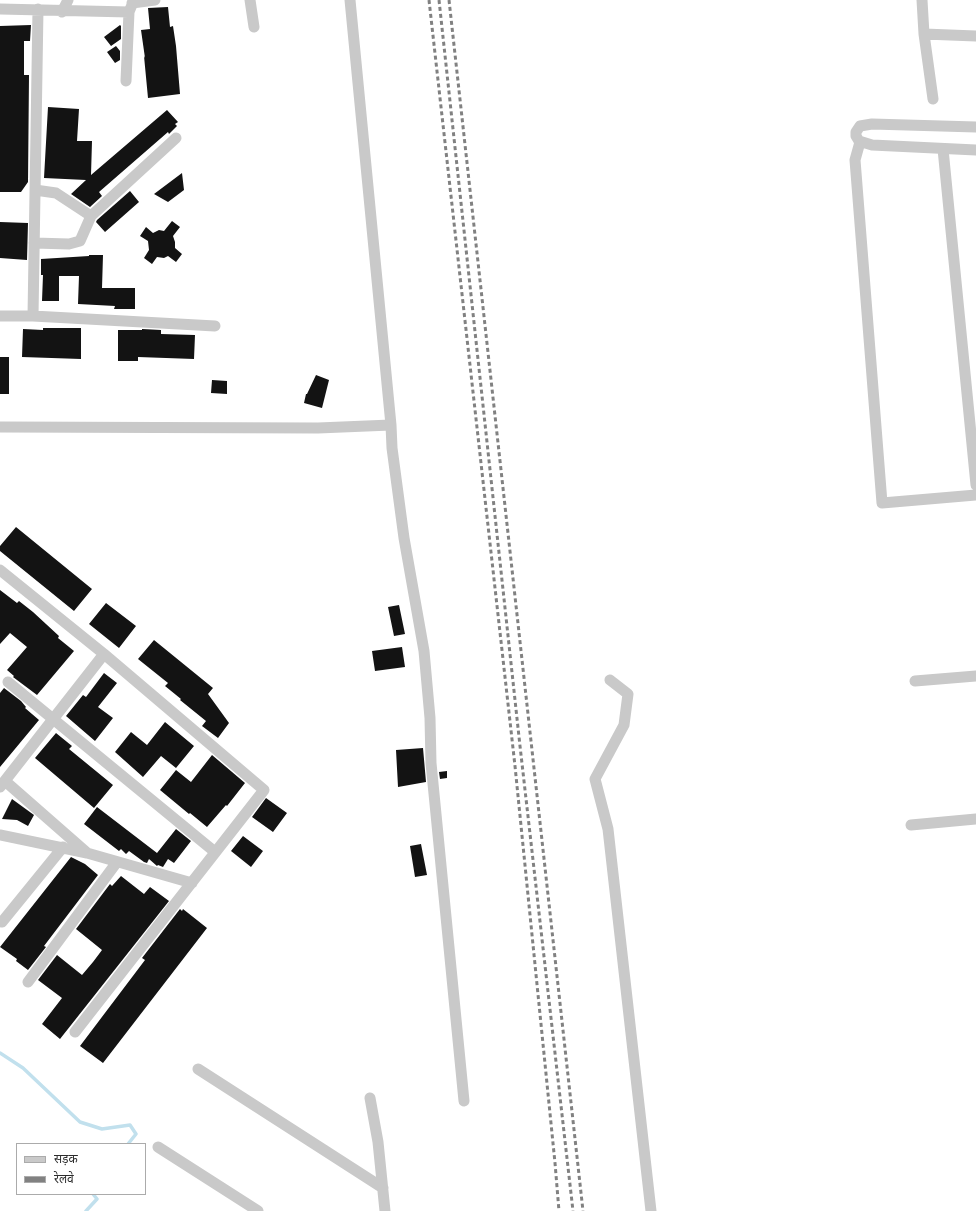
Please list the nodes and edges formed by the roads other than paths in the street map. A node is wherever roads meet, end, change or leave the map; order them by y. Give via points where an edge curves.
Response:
1 (68, 0) edge
2 (155, 0) edge
3 (250, 0) edge
4 (350, 0) edge
5 (922, 0) edge
6 (132, 5) edge
7 (0, 9) edge
8 (38, 9) junction
9 (62, 12) junction
10 (254, 27) dead end
11 (924, 34) junction
12 (976, 36) edge
13 (126, 81) dead end
14 (933, 99) dead end
15 (976, 127) edge
16 (176, 138) dead end
17 (860, 142) junction
18 (943, 149) junction
19 (976, 150) edge
20 (35, 190) junction
21 (91, 216) junction
22 (34, 243) junction
23 (0, 316) edge
24 (33, 316) junction
25 (215, 326) dead end
26 (391, 425) junction
27 (0, 427) edge
28 (976, 485) edge
29 (976, 495) edge
30 (0, 570) edge
31 (104, 654) junction
32 (976, 676) edge
33 (610, 680) dead end
34 (915, 681) dead end
35 (8, 682) dead end
36 (54, 720) junction
37 (2, 784) edge
38 (976, 819) edge
39 (911, 825) dead end
40 (0, 835) edge
41 (63, 847) junction
42 (215, 852) junction
43 (87, 853) junction
44 (117, 862) junction
45 (192, 883) junction
46 (2, 922) dead end
47 (28, 982) dead end
48 (75, 1032) dead end
49 (198, 1069) dead end
50 (370, 1098) dead end
51 (464, 1101) dead end
52 (158, 1147) dead end
53 (383, 1188) junction
54 (258, 1211) edge
55 (385, 1211) edge
56 (650, 1211) edge

1 - 9 street
2 - 6 street
3 - 10 street
4 - 26 street
5 - 11 street
6 - 9 street
6 - 13 street
7 - 8 street
8 - 9 street
8 - 20 street
11 - 12 street
11 - 14 street
15 - 17 street via 872,124 860,126 856,132
16 - 21 street
17 - 18 street
17 - 29 street via 855,160 882,503
18 - 19 street
18 - 28 street
20 - 21 street via 56,193
20 - 22 street
21 - 22 street via 80,241 69,244
22 - 24 street
23 - 24 street
24 - 25 street
26 - 27 street via 318,428
26 - 51 street via 404,538 424,651 431,763
30 - 31 street
31 - 36 street
31 - 42 street via 264,790
32 - 34 street
33 - 56 street via 628,694 624,725 595,779 608,829
35 - 36 street
36 - 37 street
36 - 42 street
37 - 43 street
38 - 39 street
40 - 41 street
41 - 43 street
41 - 46 street
42 - 45 street
43 - 44 street
44 - 45 street
44 - 47 street
45 - 48 street
49 - 53 street
50 - 53 street
52 - 54 street
53 - 55 street

